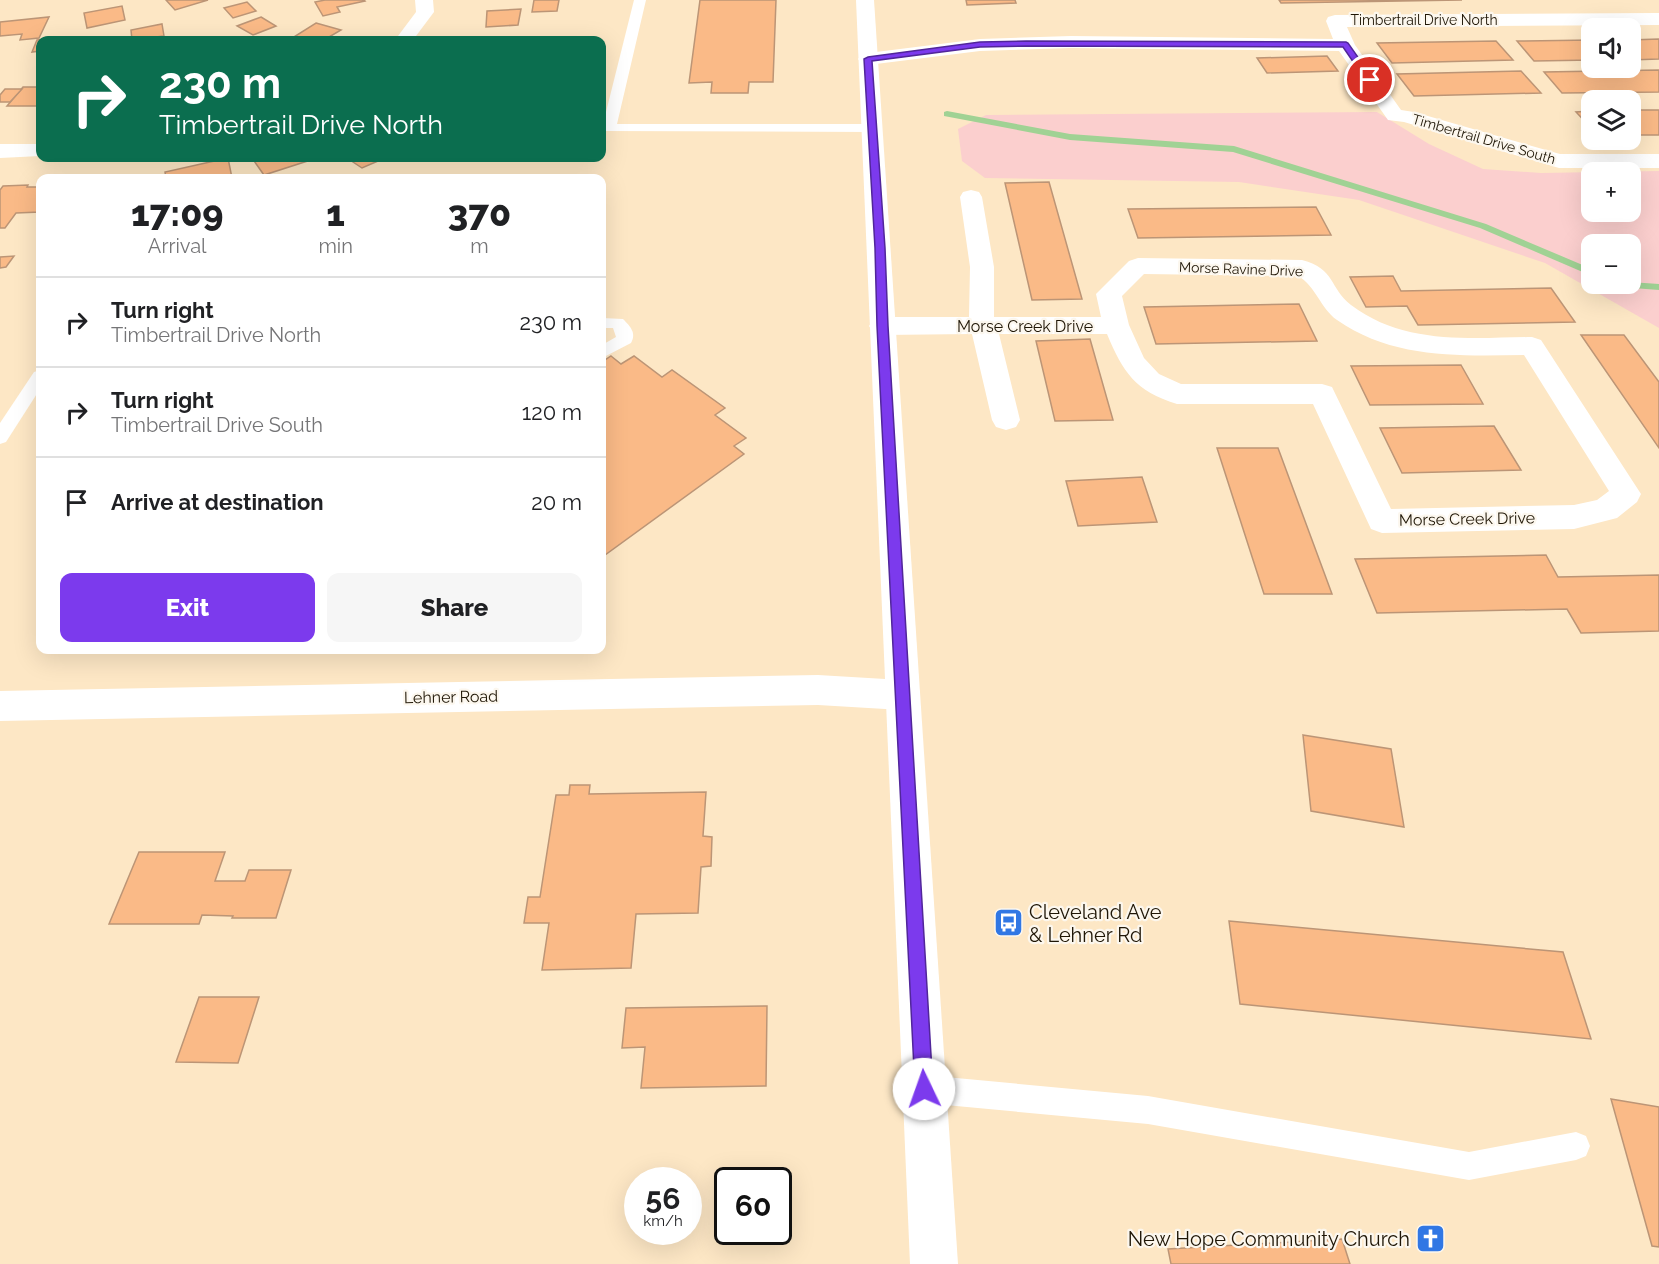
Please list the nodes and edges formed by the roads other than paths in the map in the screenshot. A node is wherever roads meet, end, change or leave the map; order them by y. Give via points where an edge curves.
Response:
1 (424, 0) edge
2 (640, 0) edge
3 (866, 0) edge
4 (1659, 20) edge
5 (407, 36) edge
6 (1346, 45) junction
7 (868, 59) junction
8 (872, 128) junction
9 (36, 150) edge
10 (0, 151) edge
11 (1659, 161) edge
12 (971, 197) dead end
13 (606, 323) edge
14 (1116, 325) junction
15 (882, 326) junction
16 (983, 326) junction
17 (1532, 346) joint
18 (606, 350) edge
19 (36, 382) edge
20 (1006, 420) dead end
21 (0, 437) edge
22 (902, 695) junction
23 (0, 706) edge
24 (924, 1089) junction
25 (1576, 1146) dead end
26 (934, 1264) edge

1 - 5 street via 425,12
2 - 8 lane via 609,128
3 - 7 street
4 - 6 street, Timbertrail Drive North via 1335,21
6 - 7 street, Timbertrail Drive North via 1026,43
6 - 11 street, Timbertrail Drive South via 1395,116 1420,119 1559,161
7 - 8 street
8 - 15 street
9 - 10 street
12 - 16 street via 982,267
13 - 18 lane via 617,323 624,330 625,339
14 - 16 street, Morse Creek Drive
14 - 17 street, Morse Ravine Drive via 1109,294 1138,266 1302,268 1323,281 1336,306 1392,339 1433,346
14 - 17 street, Morse Creek Drive via 1132,362 1149,381 1177,394 1322,394 1382,521 1574,517 1606,510 1626,494
15 - 16 street, Morse Creek Drive
15 - 22 street
16 - 20 street
19 - 21 lane
22 - 23 street, Lehner Road via 818,690
22 - 24 street
24 - 25 lane via 1148,1110 1469,1166
24 - 26 street

